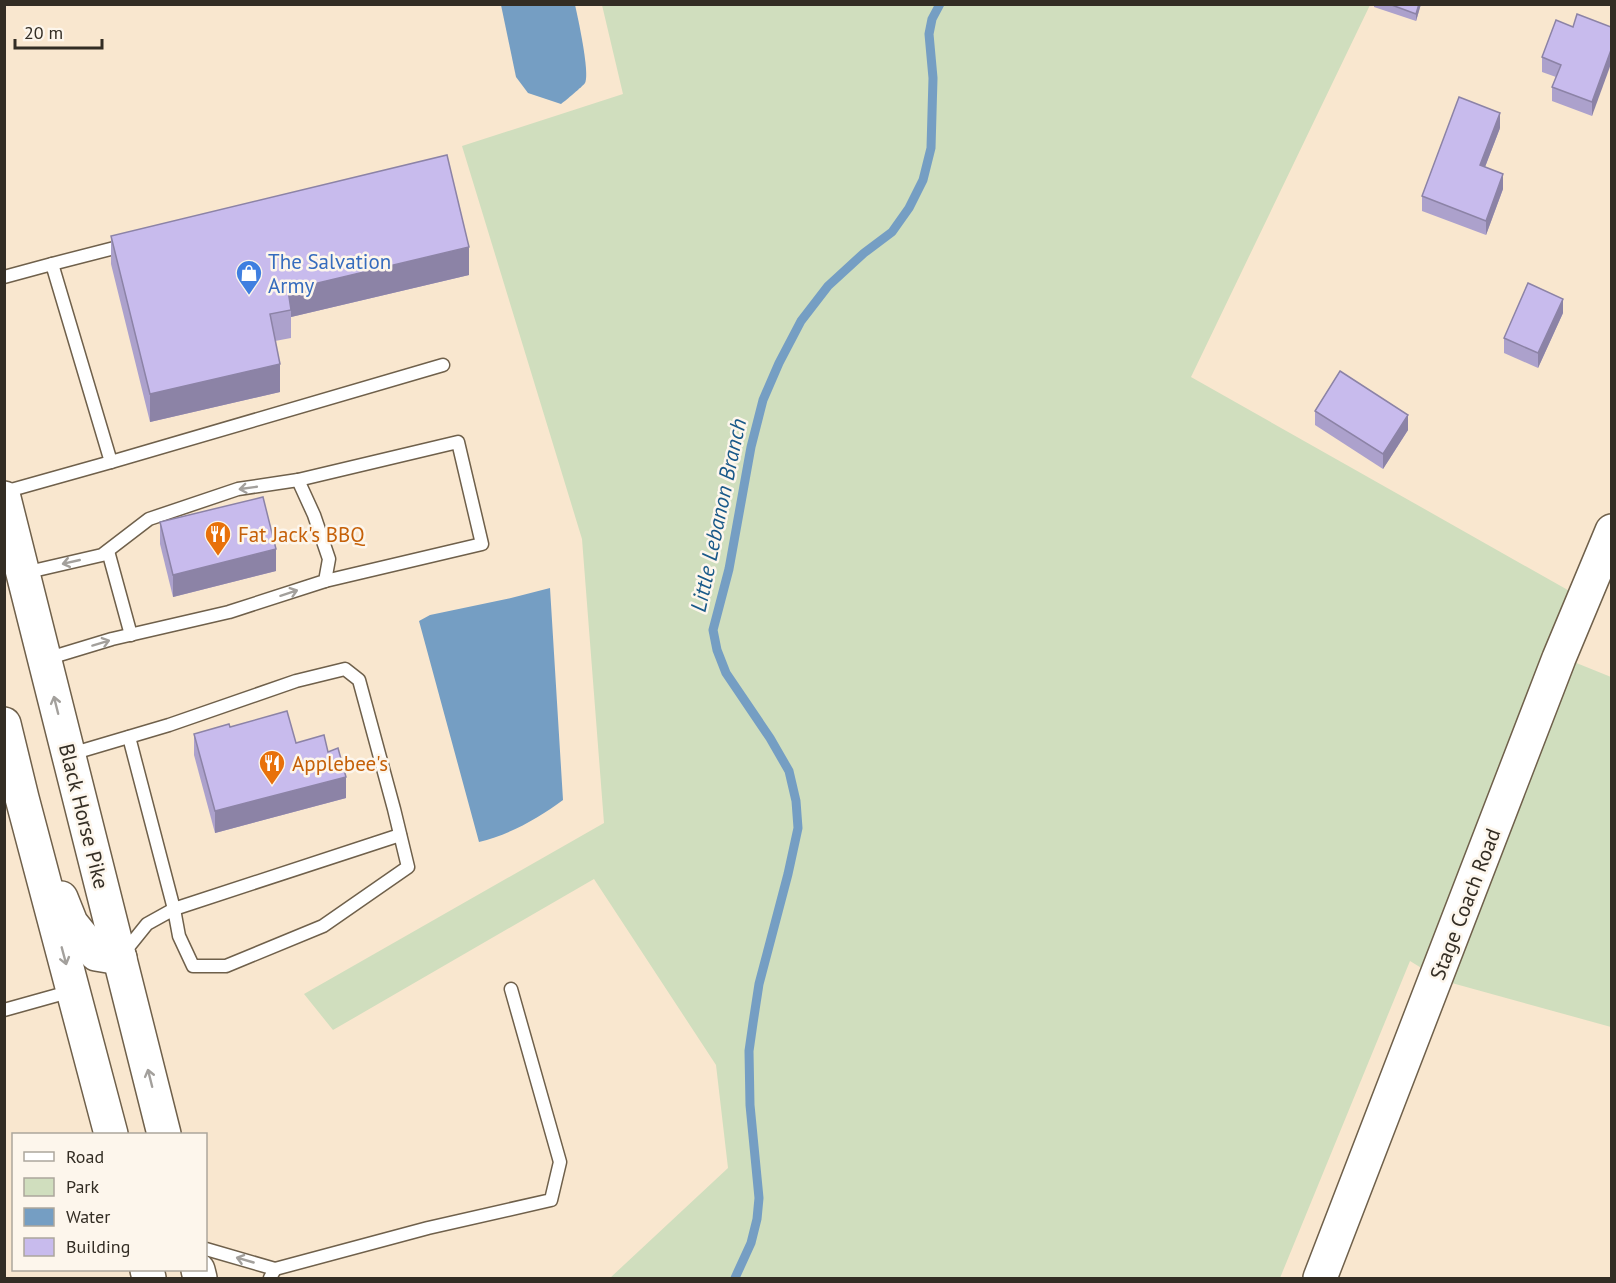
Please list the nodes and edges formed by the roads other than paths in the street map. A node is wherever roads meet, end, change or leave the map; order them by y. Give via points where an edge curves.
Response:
1 (137, 242) edge
2 (52, 264) junction
3 (4, 277) edge
4 (443, 365) dead end
5 (111, 462) junction
6 (298, 480) junction
7 (4, 492) edge
8 (4, 498) edge
9 (1611, 531) edge
10 (108, 551) junction
11 (23, 573) junction
12 (325, 581) junction
13 (131, 635) junction
14 (45, 659) junction
15 (4, 724) edge
16 (129, 736) junction
17 (69, 754) junction
18 (22, 798) junction
19 (400, 835) junction
20 (174, 909) junction
21 (120, 958) junction
22 (511, 989) dead end
23 (73, 991) junction
24 (4, 1010) edge
25 (111, 1133) edge
26 (164, 1133) edge
27 (207, 1249) edge
28 (272, 1274) edge
29 (1320, 1278) edge

1 - 2 lane
2 - 3 lane
2 - 5 lane
4 - 5 lane
5 - 7 lane
6 -> 10 lane via 238,489 149,519
6 - 12 lane via 328,559
6 - 12 lane via 458,442 482,544
8 - 11 main road, Black Horse Pike
9 - 29 main road, Stage Coach Road
10 -> 11 lane
10 - 13 lane
11 - 14 main road, Black Horse Pike
13 -> 12 lane via 229,612
14 -> 13 lane
17 -> 14 main road, Black Horse Pike
15 - 18 main road
16 - 17 lane
16 - 19 lane via 296,681 345,669 358,680
16 - 20 lane
17 - 21 main road, Black Horse Pike
18 - 21 main road via 71,923 96,954
18 -> 23 main road
19 - 20 lane
19 - 20 lane via 408,867 323,926 226,966 193,966 179,936
20 - 21 lane via 147,924
26 -> 21 main road, Black Horse Pike
22 - 28 lane via 560,1162 551,1200 428,1228
23 - 24 lane
23 - 25 main road
28 -> 27 lane

